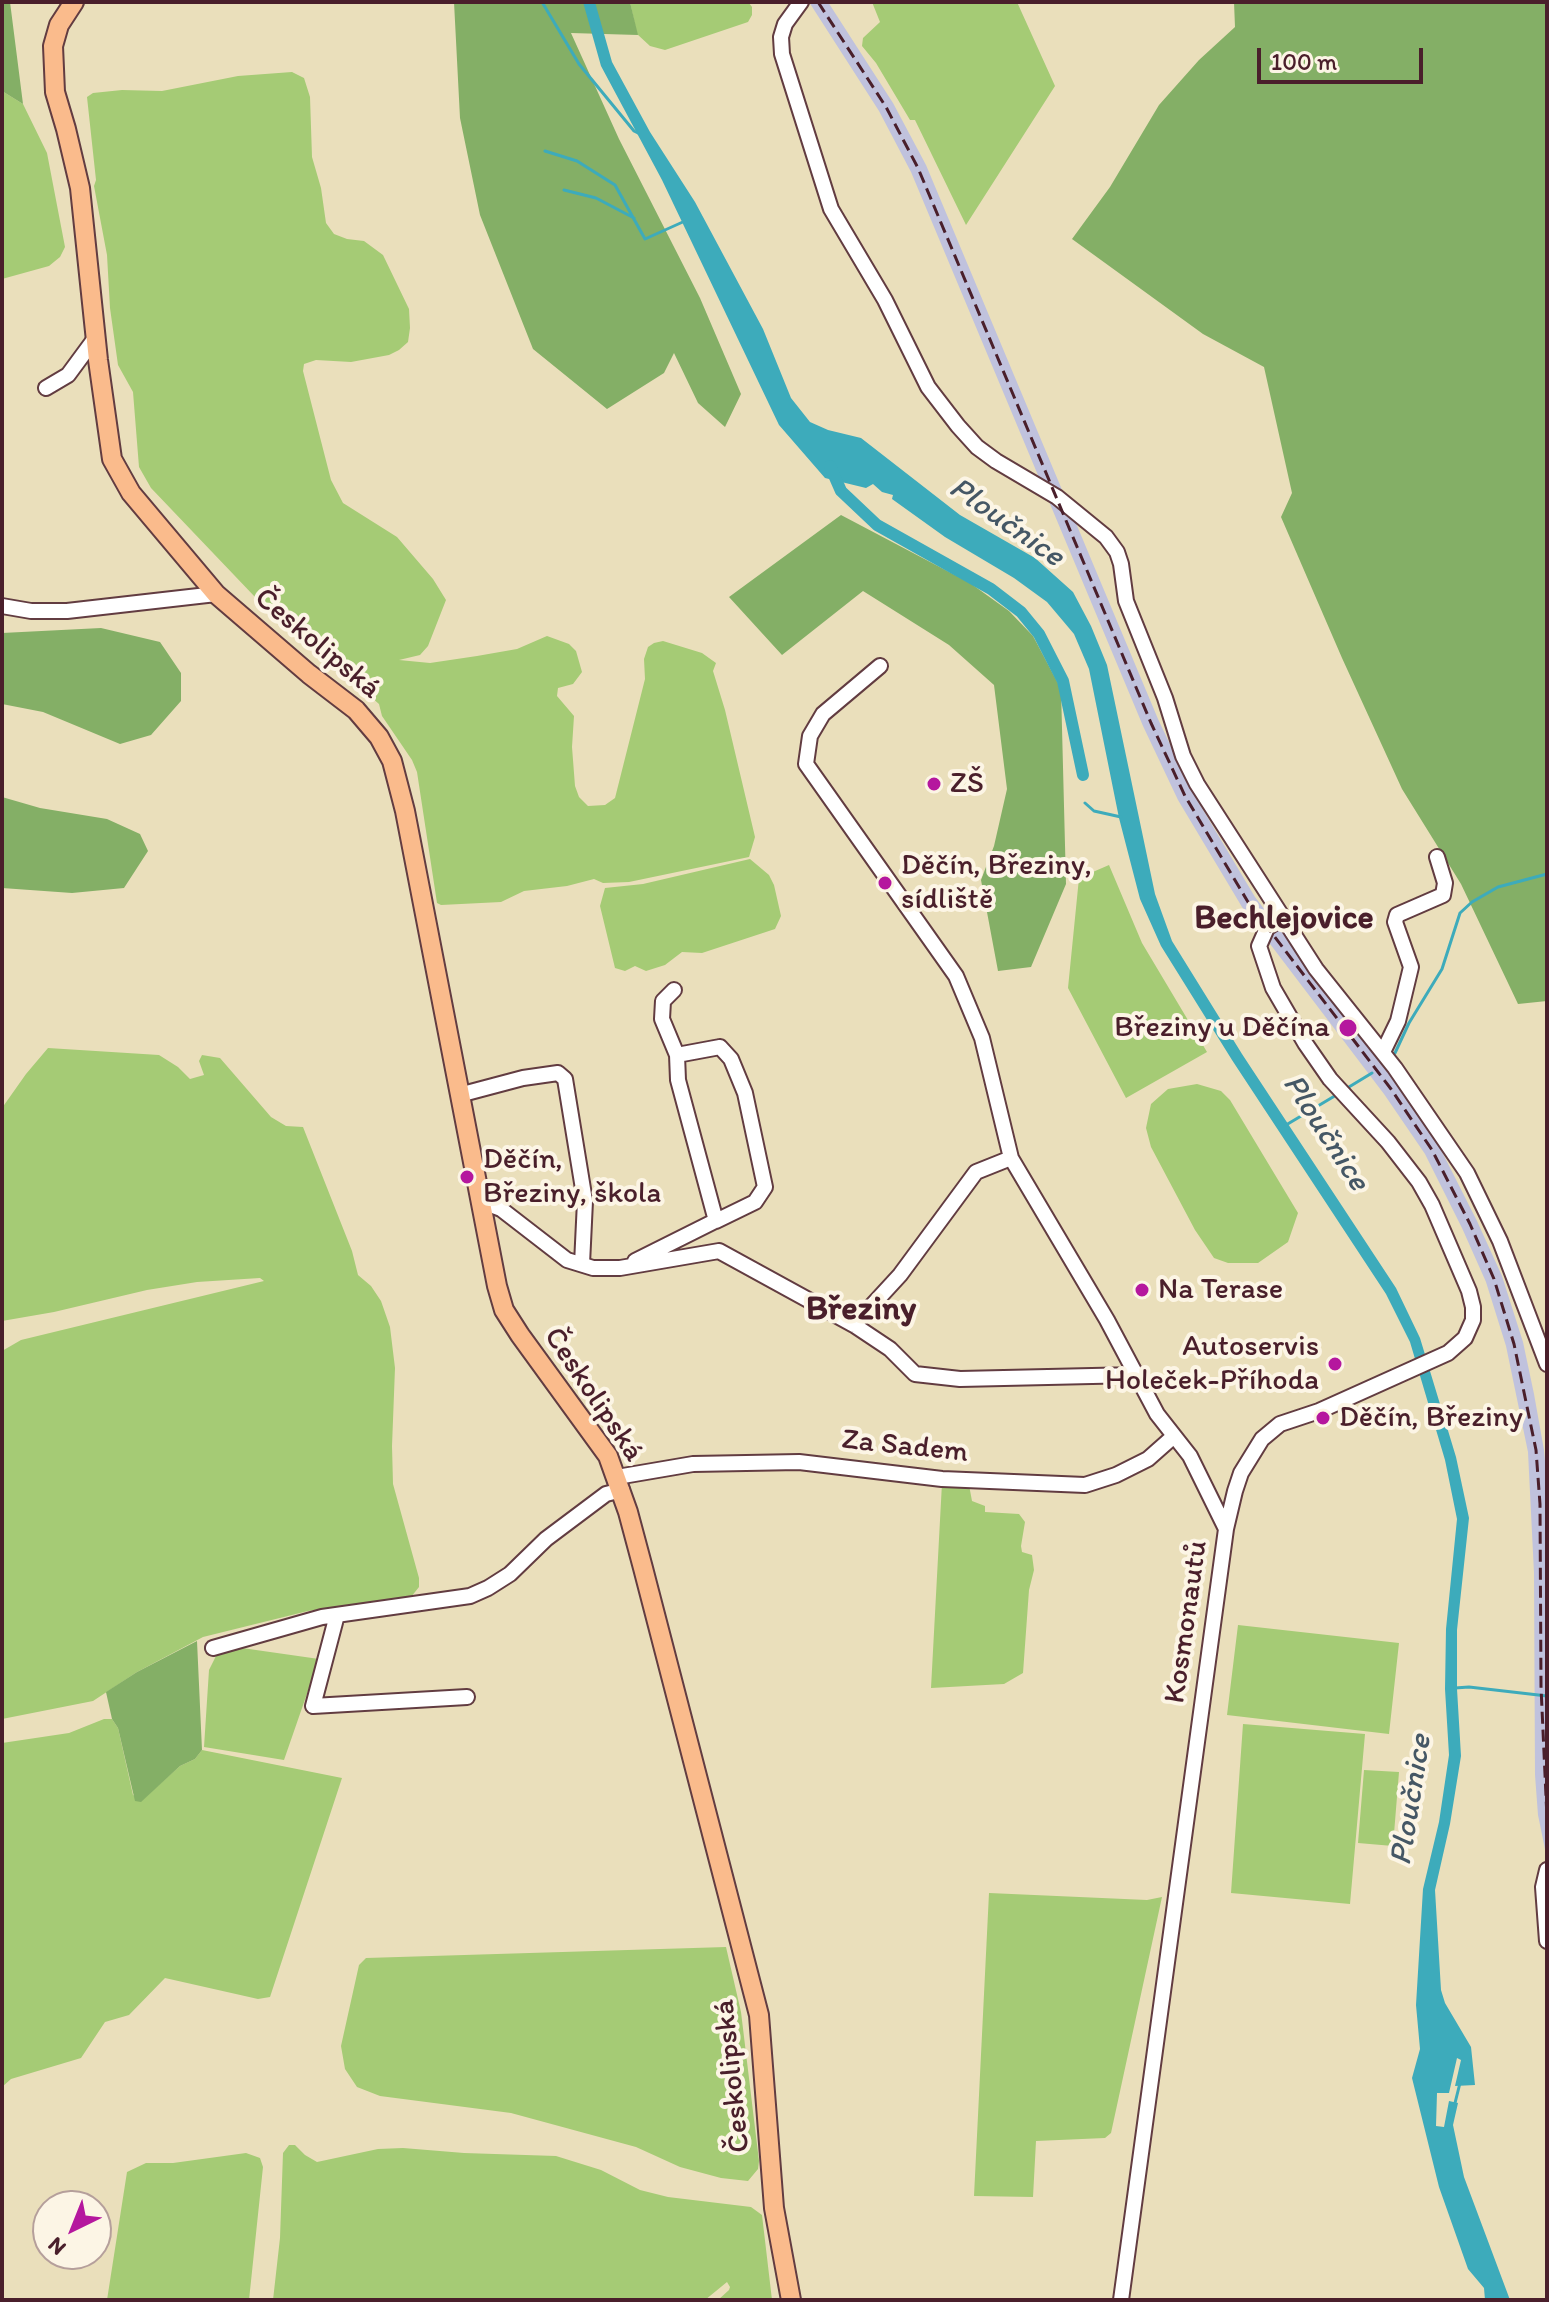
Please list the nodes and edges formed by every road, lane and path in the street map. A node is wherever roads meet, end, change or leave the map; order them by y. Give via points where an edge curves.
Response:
1 (74, 2) edge
2 (801, 2) edge
3 (96, 337) junction
4 (46, 388) dead end
5 (216, 594) junction
6 (2, 606) edge
7 (880, 666) dead end
8 (1437, 857) dead end
9 (1282, 918) junction
10 (674, 990) dead end
11 (1383, 1052) junction
12 (677, 1055) junction
13 (459, 1095) junction
14 (1011, 1158) junction
15 (480, 1201) junction
16 (717, 1220) junction
17 (582, 1264) junction
18 (620, 1268) junction
19 (854, 1325) junction
20 (1547, 1329) edge
21 (1539, 1344) junction
22 (1547, 1364) edge
23 (1136, 1375) junction
24 (1174, 1436) junction
25 (619, 1484) junction
26 (1235, 1491) junction
27 (1208, 1492) junction
28 (1226, 1529) junction
29 (337, 1615) junction
30 (213, 1648) dead end
31 (467, 1697) dead end
32 (1547, 1870) edge
33 (1547, 1941) edge
34 (791, 2300) edge
35 (1121, 2300) edge

1 - 3 main road, Českolipská via 53,46 55,92 80,188
2 - 9 street via 785,24 782,54 831,209 928,387 958,426 986,454 1057,497 1117,552 1126,601 1183,756
3 - 4 street via 68,375
3 - 5 main road, Českolipská via 112,459 131,493
5 - 6 street via 67,611
5 - 13 main road, Českolipská via 356,710 392,761
7 - 14 street, Kosmonautů via 823,714 810,736 806,764 956,976 982,1038
8 - 11 street via 1443,895 1397,915 1395,922 1411,967 1398,1021
9 - 11 street
9 - 26 street via 1267,928 1259,946 1285,1011 1342,1092 1419,1182 1473,1307 1470,1331 1458,1347 1280,1424 1262,1439
10 - 12 street via 663,1001 662,1019
11 - 21 street via 1467,1173 1500,1241
12 - 16 street via 678,1080
12 - 16 street via 720,1047 745,1093 765,1187 755,1202
13 - 15 main road, Českolipská
13 - 17 street via 558,1073 565,1079 585,1201
14 - 19 street via 976,1172 900,1275
14 - 23 street, Kosmonautů
15 - 17 street via 501,1209 567,1260
15 - 25 main road, Českolipská via 504,1310 608,1456
16 - 18 street
17 - 18 street
18 - 19 street via 719,1251
19 - 23 street via 915,1374 960,1379
20 - 21 street
21 - 22 street
23 - 24 street, Kosmonautů
24 - 25 street, Za Sadem via 1148,1459 1085,1485 942,1479 799,1462 693,1464
24 - 27 street, Kosmonautů
25 - 29 street, Za Sadem via 488,1588 456,1599
25 - 34 main road, Českolipská via 759,2015 774,2208
26 - 27 street
26 - 28 street
27 - 28 street, Kosmonautů
28 - 35 street, Kosmonautů
29 - 30 street, Za Sadem
29 - 31 street via 313,1706
32 - 33 street

